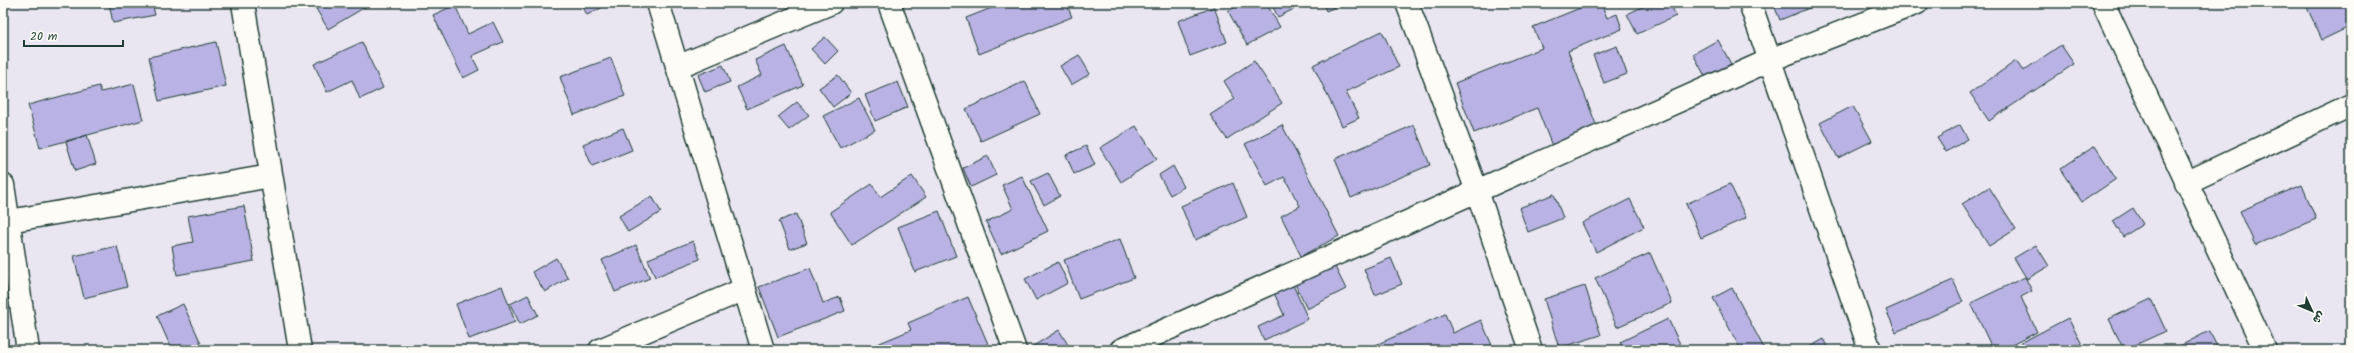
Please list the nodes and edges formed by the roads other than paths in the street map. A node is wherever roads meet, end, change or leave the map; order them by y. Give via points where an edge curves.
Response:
1 (243, 3) edge
2 (658, 3) edge
3 (831, 3) edge
4 (890, 3) edge
5 (1407, 3) edge
6 (1750, 3) edge
7 (1917, 3) edge
8 (2103, 3) edge
9 (1770, 60) junction
10 (678, 67) junction
11 (2351, 105) edge
12 (271, 176) junction
13 (2186, 183) junction
14 (3, 185) edge
15 (1477, 191) junction
16 (6, 221) edge
17 (744, 289) junction
18 (28, 350) edge
19 (300, 350) edge
20 (600, 350) edge
21 (764, 350) edge
22 (1015, 350) edge
23 (1120, 350) edge
24 (1531, 350) edge
25 (1870, 350) edge
26 (2265, 350) edge

1 - 12 street
2 - 10 street
3 - 10 street
4 - 22 street
5 - 15 street
6 - 9 street
7 - 9 street
8 - 13 street
9 - 15 street
9 - 25 street
10 - 17 street
11 - 13 street
12 - 16 street
12 - 19 street
13 - 26 street
14 - 16 street
15 - 23 street
15 - 24 street
16 - 18 street
17 - 20 street
17 - 21 street

